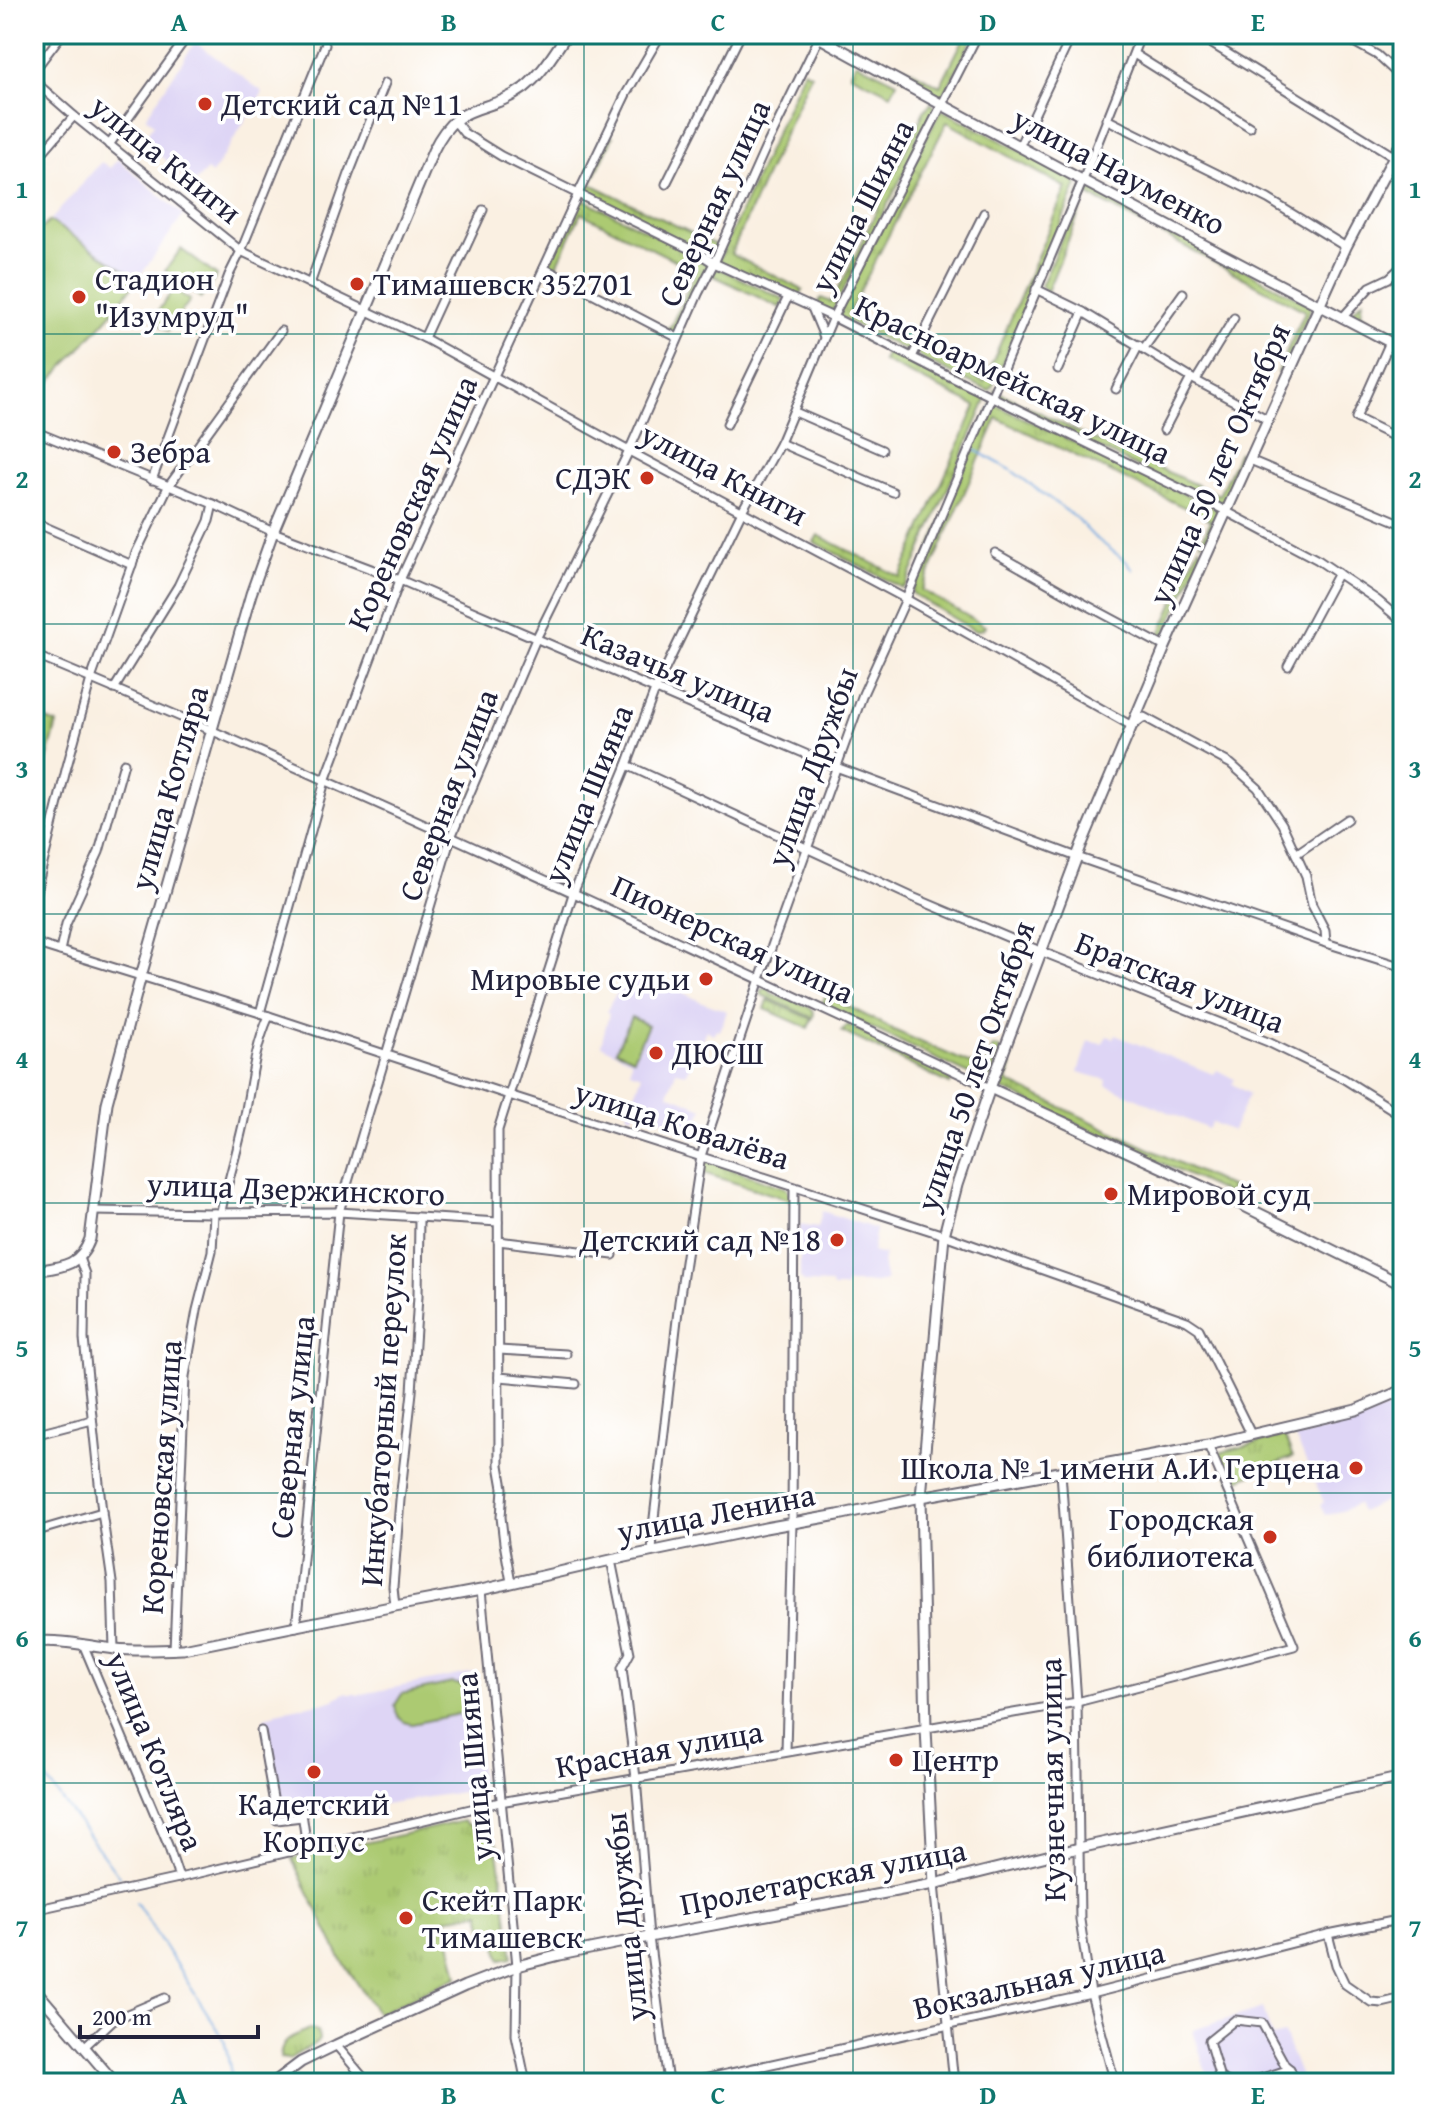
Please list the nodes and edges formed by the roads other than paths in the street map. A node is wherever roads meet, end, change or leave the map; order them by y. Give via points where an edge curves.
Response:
1 (62, 34) edge
2 (189, 34) edge
3 (567, 34) edge
4 (661, 34) edge
5 (741, 34) edge
6 (978, 34) edge
7 (1065, 34) edge
8 (1141, 34) edge
9 (1196, 34) edge
10 (1339, 34) edge
11 (818, 35) edge
12 (325, 45) dead end
13 (1134, 54) junction
14 (34, 71) edge
15 (1403, 79) edge
16 (34, 81) edge
17 (385, 83) dead end
18 (941, 106) junction
19 (74, 116) junction
20 (1106, 119) junction
21 (454, 120) junction
22 (1250, 127) dead end
23 (1403, 139) edge
24 (109, 145) junction
25 (1019, 147) junction
26 (1393, 156) junction
27 (34, 162) edge
28 (1403, 162) edge
29 (1083, 180) junction
30 (666, 184) dead end
31 (578, 194) junction
32 (483, 210) dead end
33 (984, 213) dead end
34 (1346, 247) junction
35 (241, 251) junction
36 (714, 263) junction
37 (544, 268) junction
38 (1403, 268) edge
39 (310, 284) junction
40 (1036, 289) junction
41 (1183, 293) dead end
42 (788, 297) junction
43 (1318, 306) junction
44 (810, 307) junction
45 (366, 310) junction
46 (1083, 312) junction
47 (833, 317) junction
48 (1234, 318) dead end
49 (1342, 318) junction
50 (281, 331) dead end
51 (824, 337) junction
52 (424, 338) junction
53 (678, 338) junction
54 (1390, 342) junction
55 (1141, 346) junction
56 (1403, 349) edge
57 (912, 357) junction
58 (1058, 369) dead end
59 (494, 376) junction
60 (1194, 379) junction
61 (1116, 389) dead end
62 (991, 397) junction
63 (795, 412) junction
64 (1267, 419) junction
65 (727, 424) dead end
66 (1164, 430) dead end
67 (34, 431) edge
68 (1393, 436) dead end
69 (780, 443) junction
70 (882, 450) dead end
71 (629, 451) junction
72 (1250, 460) junction
73 (152, 480) junction
74 (168, 487) junction
75 (893, 492) dead end
76 (213, 504) junction
77 (742, 511) junction
78 (1226, 511) junction
79 (34, 522) edge
80 (1403, 524) edge
81 (273, 532) junction
82 (995, 553) dead end
83 (132, 565) junction
84 (1338, 573) junction
85 (400, 580) junction
86 (906, 599) junction
87 (1403, 622) edge
88 (536, 639) junction
89 (1165, 647) junction
90 (34, 655) edge
91 (1288, 666) dead end
92 (91, 679) junction
93 (114, 689) junction
94 (655, 690) junction
95 (1132, 726) junction
96 (212, 730) junction
97 (124, 763) dead end
98 (627, 765) junction
99 (836, 767) junction
100 (325, 781) junction
101 (1347, 819) dead end
102 (451, 837) junction
103 (807, 849) junction
104 (1296, 854) junction
105 (1077, 857) junction
106 (573, 894) junction
107 (34, 900) edge
108 (34, 943) edge
109 (1326, 943) junction
110 (60, 951) junction
111 (1040, 951) junction
112 (1403, 967) edge
113 (141, 976) junction
114 (760, 979) junction
115 (265, 1015) junction
116 (387, 1054) junction
117 (990, 1088) junction
118 (509, 1095) junction
119 (1403, 1116) edge
120 (701, 1156) junction
121 (794, 1187) junction
122 (93, 1211) junction
123 (217, 1212) junction
124 (339, 1212) junction
125 (419, 1218) junction
126 (498, 1222) junction
127 (944, 1235) junction
128 (498, 1241) junction
129 (613, 1255) dead end
130 (79, 1258) junction
131 (34, 1271) edge
132 (1403, 1285) edge
133 (499, 1350) junction
134 (566, 1354) dead end
135 (499, 1377) junction
136 (576, 1384) dead end
137 (1403, 1390) edge
138 (92, 1420) junction
139 (1251, 1434) junction
140 (34, 1435) edge
141 (1208, 1445) junction
142 (1061, 1472) junction
143 (921, 1497) junction
144 (102, 1512) junction
145 (792, 1523) junction
146 (34, 1532) edge
147 (652, 1552) junction
148 (611, 1560) junction
149 (511, 1582) junction
150 (481, 1590) junction
151 (395, 1606) junction
152 (296, 1627) junction
153 (34, 1642) edge
154 (83, 1644) junction
155 (114, 1649) junction
156 (174, 1650) junction
157 (1077, 1702) junction
158 (926, 1729) junction
159 (261, 1731) dead end
160 (786, 1751) junction
161 (1403, 1777) edge
162 (636, 1778) junction
163 (500, 1802) junction
164 (301, 1806) dead end
165 (302, 1817) junction
166 (307, 1848) junction
167 (1079, 1848) junction
168 (179, 1878) junction
169 (934, 1884) junction
170 (34, 1910) edge
171 (1403, 1919) edge
172 (1328, 1934) junction
173 (649, 1937) junction
174 (517, 1966) junction
175 (34, 1988) edge
176 (1091, 1994) junction
177 (165, 1998) dead end
178 (1403, 1998) edge
179 (948, 2026) junction
180 (336, 2045) junction
181 (84, 2047) junction
182 (1290, 2069) junction
183 (115, 2083) edge
184 (273, 2083) edge
185 (368, 2083) edge
186 (526, 2083) edge
187 (668, 2083) edge
188 (685, 2083) edge
189 (954, 2083) edge
190 (1115, 2083) edge
191 (1230, 2083) edge
192 (1247, 2083) edge
193 (1296, 2083) edge

1 - 14 street
2 - 24 street
3 - 21 main road via 521,90
4 - 31 street, Кореновская улица
5 - 30 street
6 - 18 street, улица Шияна
7 - 25 street via 1069,41
8 - 13 street, улица Дружбы
9 - 26 street
10 - 15 street via 1377,55
11 - 18 main road, улица Науменко
11 - 36 street, Северная улица
12 - 35 street
13 - 20 street, улица Дружбы
13 - 22 street
16 - 19 street, улица Книги
17 - 39 street
18 - 25 main road, улица Науменко
18 - 47 street, улица Шияна
19 - 24 street, улица Книги
19 - 27 street
20 - 29 street, улица Дружбы
20 - 34 street via 1268,199
21 - 31 street, Красноармейская улица via 464,133 501,156
21 - 45 main road, улица Котляра via 433,151
23 - 26 main road, улица 50 лет Октября
24 - 35 street, улица Книги
25 - 29 main road, улица Науменко
26 - 28 street
26 - 34 main road, улица 50 лет Октября
29 - 40 street, улица Дружбы
29 - 43 main road, улица Науменко
31 - 36 street, Красноармейская улица
31 - 37 street, Кореновская улица
32 - 52 street
33 - 57 street
34 - 43 main road, улица 50 лет Октября
35 - 39 street, улица Книги
35 - 73 street
36 - 42 street, Красноармейская улица
36 - 53 street, Северная улица
37 - 53 street
37 - 59 street, Кореновская улица
38 - 49 street via 1371,286
39 - 45 street, улица Книги
40 - 46 street
40 - 62 street, улица Дружбы
41 - 55 street
42 - 44 street, Красноармейская улица
42 - 65 street
43 - 49 main road, улица Науменко
43 - 64 main road, улица 50 лет Октября
44 - 47 street, Красноармейская улица
44 - 51 street
45 - 52 street, улица Книги
45 - 81 main road, улица Котляра
46 - 55 street
46 - 58 street
47 - 51 street, улица Шияна
47 - 57 street, Красноармейская улица
48 - 60 street
49 - 54 main road, улица Науменко
50 - 74 street
51 - 63 street, улица Шияна
52 - 59 street, улица Книги
53 - 71 street, Северная улица
54 - 56 main road, улица Науменко
54 - 68 street via 1356,418
55 - 60 street
55 - 61 street
57 - 62 street, Красноармейская улица
59 - 71 street, улица Книги
59 - 85 street, Кореновская улица
60 - 64 street
60 - 66 street
62 - 78 street, Красноармейская улица
62 - 86 street, улица Дружбы
63 - 69 street, улица Шияна
63 - 70 street
64 - 72 main road, улица 50 лет Октября
67 - 73 street, Казачья улица
69 - 75 street
69 - 77 street, улица Шияна
71 - 77 street, улица Книги
71 - 88 street, Северная улица
72 - 78 main road, улица 50 лет Октября
72 - 80 street
73 - 74 street, Казачья улица
74 - 76 street, Казачья улица
74 - 83 street
76 - 81 street, Казачья улица
76 - 93 street via 178,586
77 - 86 street, улица Книги
77 - 94 street, улица Шияна
78 - 84 street, Красноармейская улица
78 - 89 main road, улица 50 лет Октября
79 - 83 street
81 - 85 street, Казачья улица
81 - 96 main road, улица Котляра
82 - 89 street
83 - 92 street
84 - 87 street, Красноармейская улица
84 - 91 street
85 - 88 street, Казачья улица
85 - 100 street, Кореновская улица
86 - 95 street, улица Книги
86 - 99 street, улица Дружбы
88 - 94 street, Казачья улица
88 - 102 street, Северная улица
89 - 95 main road, улица 50 лет Октября
90 - 92 street, Пионерская улица
92 - 93 street, Пионерская улица
92 - 107 street
93 - 96 street, Пионерская улица
94 - 98 street, улица Шияна
94 - 99 street, Казачья улица
95 - 104 street, улица Книги via 1144,717 1231,764 1258,788
95 - 105 main road, улица 50 лет Октября
96 - 100 street, Пионерская улица
96 - 113 main road, улица Котляра
97 - 110 street via 99,852 66,924
98 - 103 street, Братская улица
98 - 106 street, улица Шияна
99 - 103 street, улица Дружбы
99 - 105 street, Казачья улица
100 - 102 street, Пионерская улица
100 - 115 street, Кореновская улица
101 - 104 street
102 - 106 street, Пионерская улица
102 - 116 street, Северная улица
103 - 111 street, Братская улица
103 - 114 street, улица Дружбы
104 - 109 street, улица Книги
105 - 109 street, Казачья улица
105 - 111 main road, улица 50 лет Октября
106 - 114 street, Пионерская улица
106 - 118 street, улица Шияна
108 - 110 street, улица Ковалёва
109 - 112 street, Казачья улица
110 - 113 street, улица Ковалёва
111 - 117 main road, улица 50 лет Октября
111 - 119 street, Братская улица via 1268,1042 1344,1079
113 - 115 street, улица Ковалёва
113 - 122 main road, улица Котляра via 107,1103
114 - 117 street, Пионерская улица
114 - 120 street, улица Дружбы
115 - 116 street, улица Ковалёва
115 - 123 street, Кореновская улица via 230,1178
116 - 118 street, улица Ковалёва
116 - 124 street, Северная улица
117 - 127 main road, улица 50 лет Октября
117 - 132 main road, Пионерская улица
118 - 120 street, улица Ковалёва
118 - 126 street, улица Шияна via 498,1130
120 - 121 street, улица Ковалёва
120 - 147 street, улица Дружбы
121 - 127 street, улица Ковалёва
121 - 145 street
122 - 123 street, улица Дзержинского
122 - 130 main road, улица Котляра via 90,1239
123 - 124 street, улица Дзержинского
123 - 156 street, Кореновская улица via 185,1376
124 - 125 street, улица Дзержинского
124 - 152 street, Северная улица
125 - 126 street, улица Дзержинского
125 - 151 street, Инкубаторный переулок
126 - 128 street, улица Шияна
127 - 139 street, улица Ковалёва via 1187,1321 1199,1329
127 - 143 main road, улица 50 лет Октября
128 - 129 street
128 - 133 street, улица Шияна
130 - 131 main road
130 - 138 street, улица Котляра via 85,1274 84,1339
133 - 134 street
133 - 135 street, улица Шияна
135 - 136 street
135 - 149 street, улица Шияна via 501,1517
137 - 139 main road, улица Ленина via 1356,1410
138 - 140 street
138 - 144 street, улица Котляра
139 - 141 main road, улица Ленина
141 - 142 main road, улица Ленина
141 - 157 street, Красная улица via 1294,1646
142 - 143 main road, улица Ленина
142 - 157 street, Кузнечная улица
143 - 145 main road, улица Ленина
143 - 158 main road, улица 50 лет Октября
144 - 146 street
144 - 155 street, улица Котляра
145 - 147 main road, улица Ленина
145 - 160 street
147 - 148 main road, улица Ленина
148 - 149 main road, улица Ленина
148 - 162 street, улица Дружбы via 630,1653 622,1668
149 - 150 main road, улица Ленина
150 - 151 main road, улица Ленина
150 - 163 street, улица Шияна
151 - 152 main road, улица Ленина
152 - 156 main road, улица Ленина
153 - 154 main road, улица Ленина
154 - 155 main road, улица Ленина
154 - 168 street, улица Котляра
155 - 156 main road, улица Ленина
157 - 158 street, Красная улица
157 - 167 street, Кузнечная улица
158 - 160 street, Красная улица
158 - 169 main road, улица 50 лет Октября
159 - 165 street via 277,1820
160 - 162 street, Красная улица
161 - 167 main road, Пролетарская улица
162 - 163 street, Красная улица
162 - 173 street, улица Дружбы
163 - 166 street, Красная улица
163 - 174 street, улица Шияна
164 - 165 street
165 - 166 street
166 - 168 street, Красная улица
167 - 169 main road, Пролетарская улица
167 - 176 street, Кузнечная улица via 1080,1920
168 - 170 street, Красная улица
169 - 173 main road, Пролетарская улица
169 - 179 street, улица 50 лет Октября
171 - 172 street, Вокзальная улица
172 - 176 street, Вокзальная улица
172 - 178 street via 1345,1984 1371,2002
173 - 174 main road, Пролетарская улица
173 - 187 street, улица Дружбы
174 - 180 main road, Пролетарская улица
174 - 186 street, улица Шияна via 516,2035
175 - 181 main road
176 - 179 street, Вокзальная улица
176 - 190 street, Кузнечная улица
177 - 181 street via 113,2020
179 - 188 street, Вокзальная улица
179 - 189 street, улица 50 лет Октября
180 - 184 main road, Пролетарская улица
180 - 185 street
181 - 183 main road
182 - 191 street via 1262,2023 1235,2020 1209,2041 1220,2078
182 - 192 street
182 - 193 street

